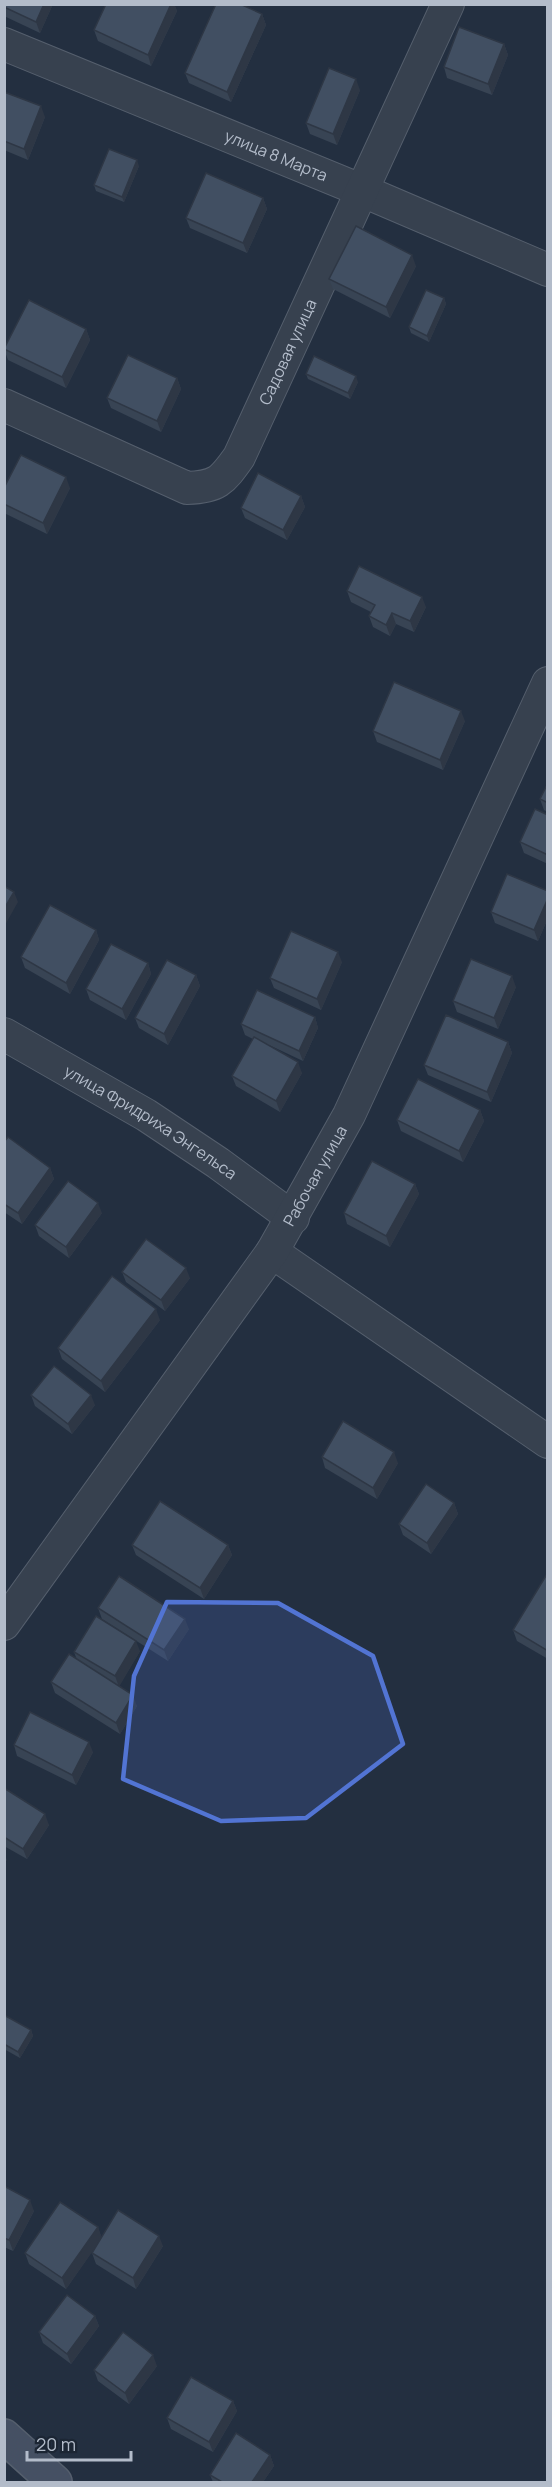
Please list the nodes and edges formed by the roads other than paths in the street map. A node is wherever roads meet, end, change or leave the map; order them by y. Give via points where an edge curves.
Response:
1 (448, 4) edge
2 (4, 44) edge
3 (363, 191) junction
4 (548, 270) edge
5 (4, 405) edge
6 (548, 684) edge
7 (4, 1034) edge
8 (293, 1218) junction
9 (272, 1252) junction
10 (548, 1442) edge
11 (4, 1624) edge
12 (4, 2436) edge
13 (55, 2482) edge

1 - 3 street, Садовая улица
2 - 3 street, улица 8 Марта
3 - 4 street, улица 8 Марта
3 - 5 street, Садовая улица via 239,457 222,481 206,488 187,488
6 - 8 street, Рабочая улица via 349,1114
7 - 8 street, улица Фридриха Энгельса via 146,1115
8 - 9 street, Рабочая улица
9 - 10 street
9 - 11 street, Рабочая улица
12 - 13 main road

